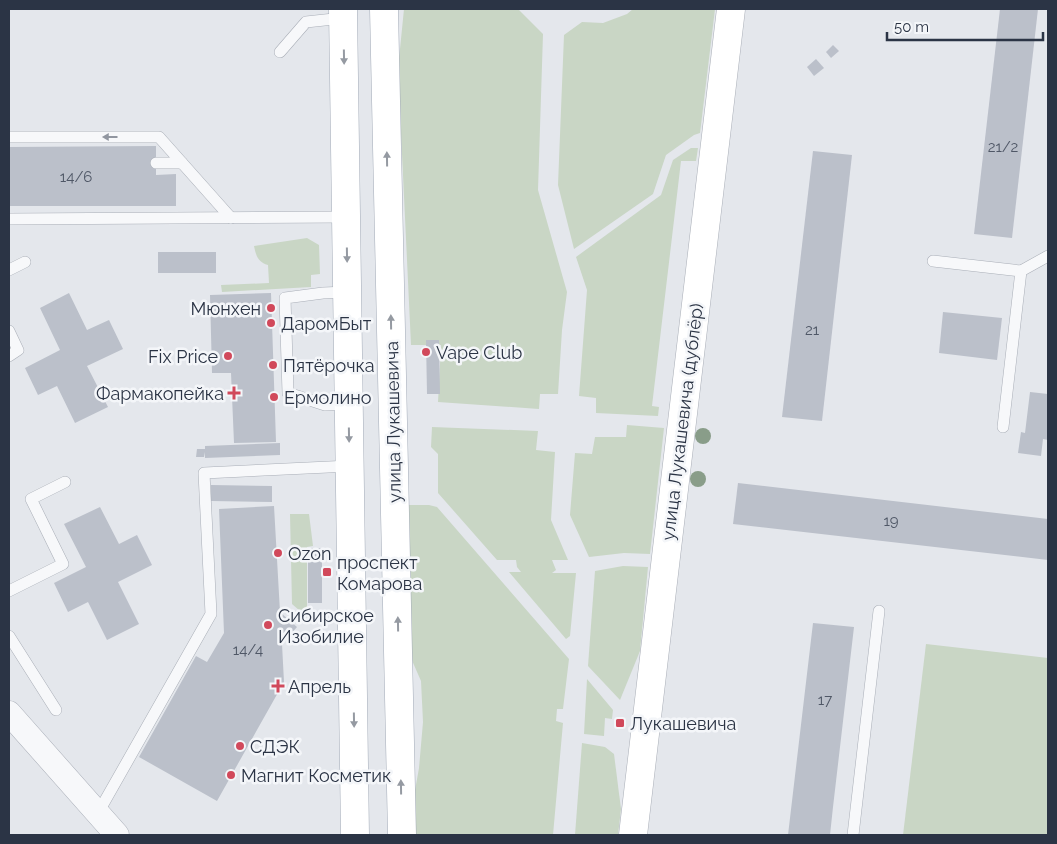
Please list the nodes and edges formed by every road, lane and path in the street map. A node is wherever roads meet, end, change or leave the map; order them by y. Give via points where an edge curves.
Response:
1 (384, 9) edge
2 (731, 9) edge
3 (343, 14) edge
4 (280, 52) dead end
5 (9, 137) edge
6 (156, 163) dead end
7 (182, 163) junction
8 (231, 218) junction
9 (346, 218) junction
10 (9, 219) edge
11 (1048, 256) edge
12 (933, 261) dead end
13 (25, 262) dead end
14 (9, 270) edge
15 (1021, 271) junction
16 (347, 292) junction
17 (9, 331) edge
18 (9, 356) edge
19 (349, 404) junction
20 (1003, 428) dead end
21 (350, 466) junction
22 (65, 482) dead end
23 (9, 591) edge
24 (879, 612) dead end
25 (9, 636) edge
26 (56, 710) dead end
27 (9, 713) edge
28 (98, 813) junction
29 (117, 835) edge
30 (355, 835) edge
31 (402, 835) edge
32 (632, 835) edge
33 (852, 835) edge

31 -> 1 main road, улица Лукашевича
2 - 32 main road, улица Лукашевича (дублёр)
3 - 4 lane via 306,22
3 -> 9 main road
7 -> 5 lane via 159,137
6 - 7 lane
7 - 8 lane
8 - 9 lane
8 - 10 lane
9 -> 16 main road
11 - 15 lane
12 - 15 lane
13 - 14 lane
15 - 20 lane
16 - 19 main road
16 - 19 lane via 285,298 288,393 325,405
17 - 18 lane via 18,350
19 -> 21 main road
21 - 28 lane via 204,473 211,614
21 -> 30 main road
22 - 23 lane via 31,499 63,564
24 - 33 lane
25 - 26 lane
27 - 28 street
28 - 29 street

